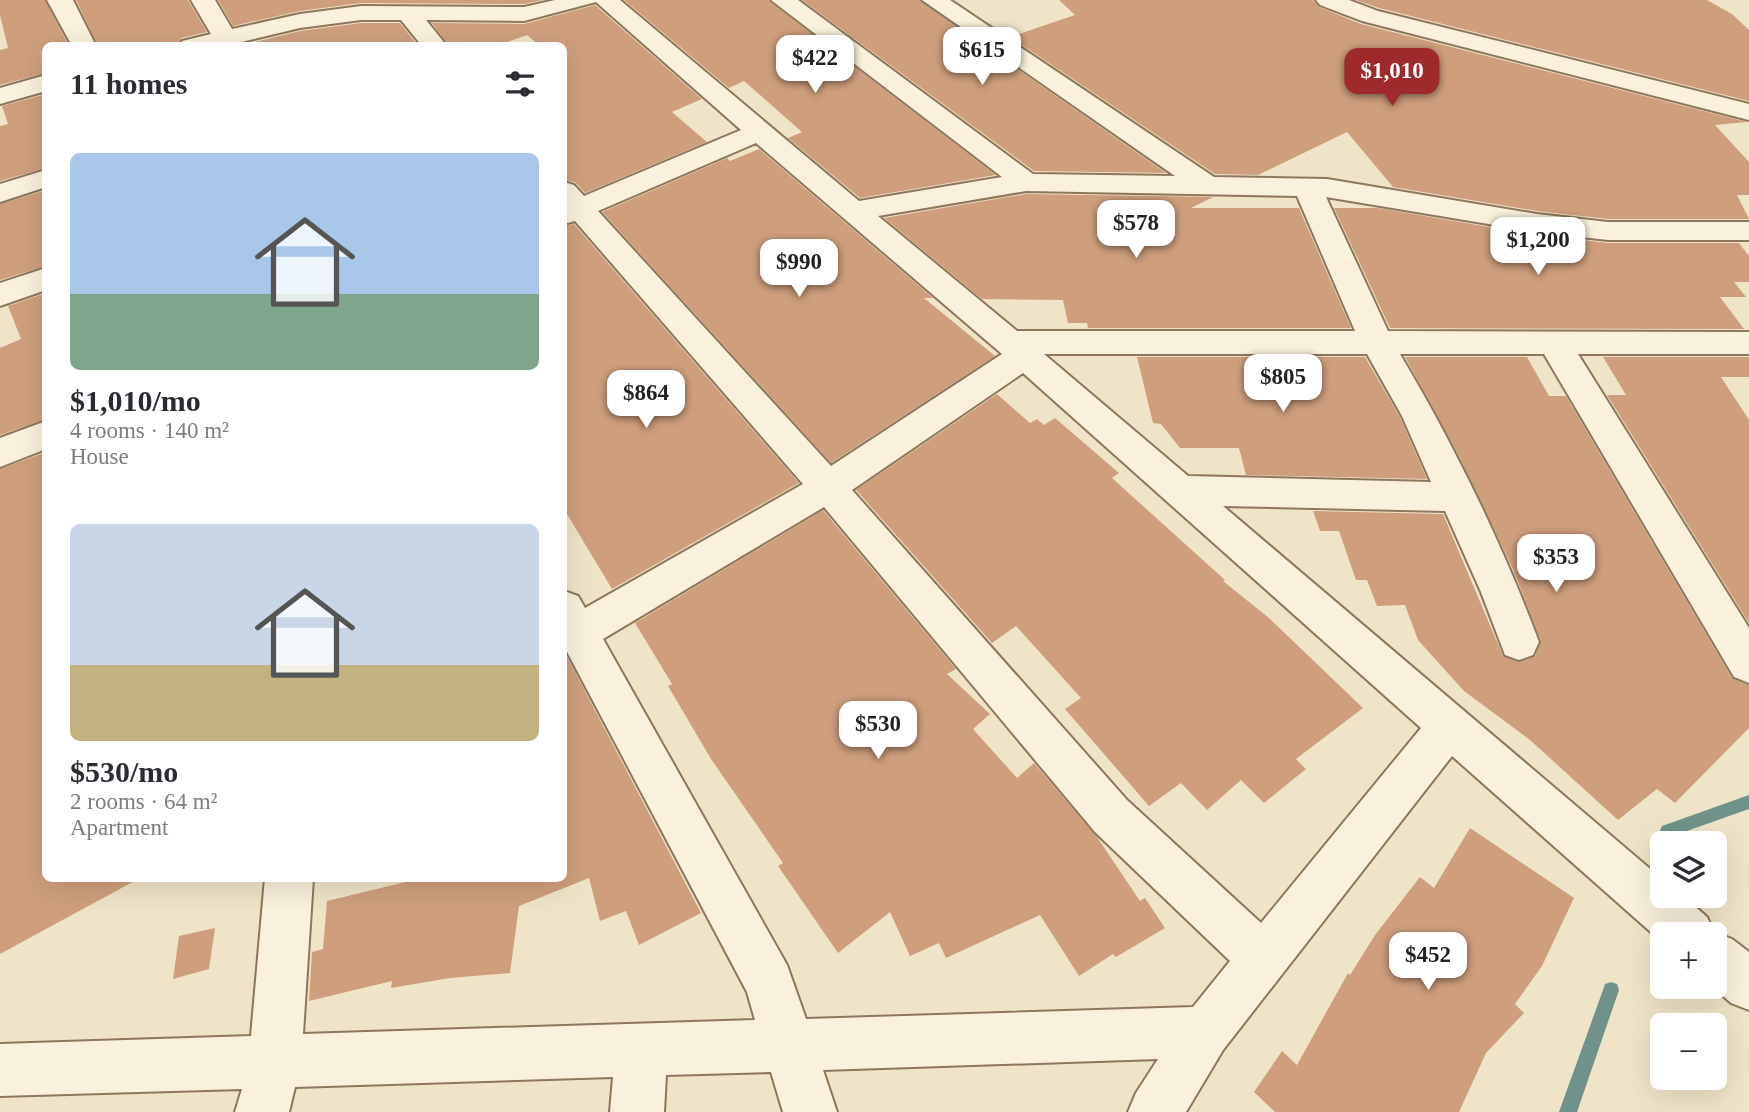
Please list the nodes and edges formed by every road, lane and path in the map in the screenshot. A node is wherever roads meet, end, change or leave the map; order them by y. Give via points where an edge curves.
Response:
1 (59, 0) edge
2 (203, 0) edge
3 (586, 0) edge
4 (606, 0) edge
5 (783, 0) edge
6 (934, 0) edge
7 (1328, 0) edge
8 (356, 6) edge
9 (518, 7) edge
10 (407, 13) junction
11 (82, 42) edge
12 (208, 42) edge
13 (212, 42) edge
14 (432, 42) edge
15 (42, 84) edge
16 (0, 96) edge
17 (1749, 113) edge
18 (757, 132) junction
19 (42, 179) edge
20 (1026, 182) junction
21 (1208, 186) junction
22 (1307, 187) junction
23 (0, 193) edge
24 (569, 205) edge
25 (851, 211) junction
26 (1749, 231) edge
27 (42, 279) edge
28 (0, 295) edge
29 (1377, 343) junction
30 (1554, 343) junction
31 (1017, 349) junction
32 (1744, 349) edge
33 (42, 436) edge
34 (0, 453) edge
35 (828, 487) junction
36 (1177, 490) junction
37 (1456, 497) junction
38 (571, 620) edge
39 (1519, 642) dead end
40 (1749, 664) edge
41 (1448, 728) junction
42 (289, 882) edge
43 (1676, 922) edge
44 (1264, 959) junction
45 (1727, 966) edge
46 (1749, 985) edge
47 (1205, 1032) junction
48 (789, 1045) junction
49 (642, 1050) junction
50 (275, 1062) junction
51 (0, 1070) edge
52 (262, 1112) edge
53 (637, 1112) edge
54 (810, 1112) edge
55 (1155, 1112) edge

1 - 11 street
2 - 12 street
3 - 9 street
4 - 18 street
5 - 20 street
6 - 21 street
7 - 17 street via 1370,16
8 - 10 street
8 - 13 street
9 - 10 street
10 - 14 street
15 - 16 street
18 - 24 street
18 - 25 street
19 - 23 street
20 - 21 street
20 - 25 street
21 - 22 street
22 - 26 street via 1363,191 1476,213 1608,231
22 - 29 street
24 - 35 street
25 - 31 street
27 - 28 street
29 - 30 street
29 - 31 street
29 - 37 street via 1419,416
30 - 32 street
30 - 40 street
31 - 35 street
31 - 36 street
33 - 34 street
35 - 38 street
35 - 44 street via 1111,816
36 - 37 street
36 - 41 street
37 - 39 street
38 - 48 street via 769,983
41 - 43 street
41 - 44 street
42 - 50 street
44 - 47 street
45 - 46 street
47 - 48 street
47 - 55 street
48 - 49 street
48 - 54 street
49 - 50 street
49 - 53 street
50 - 51 street
50 - 52 street

